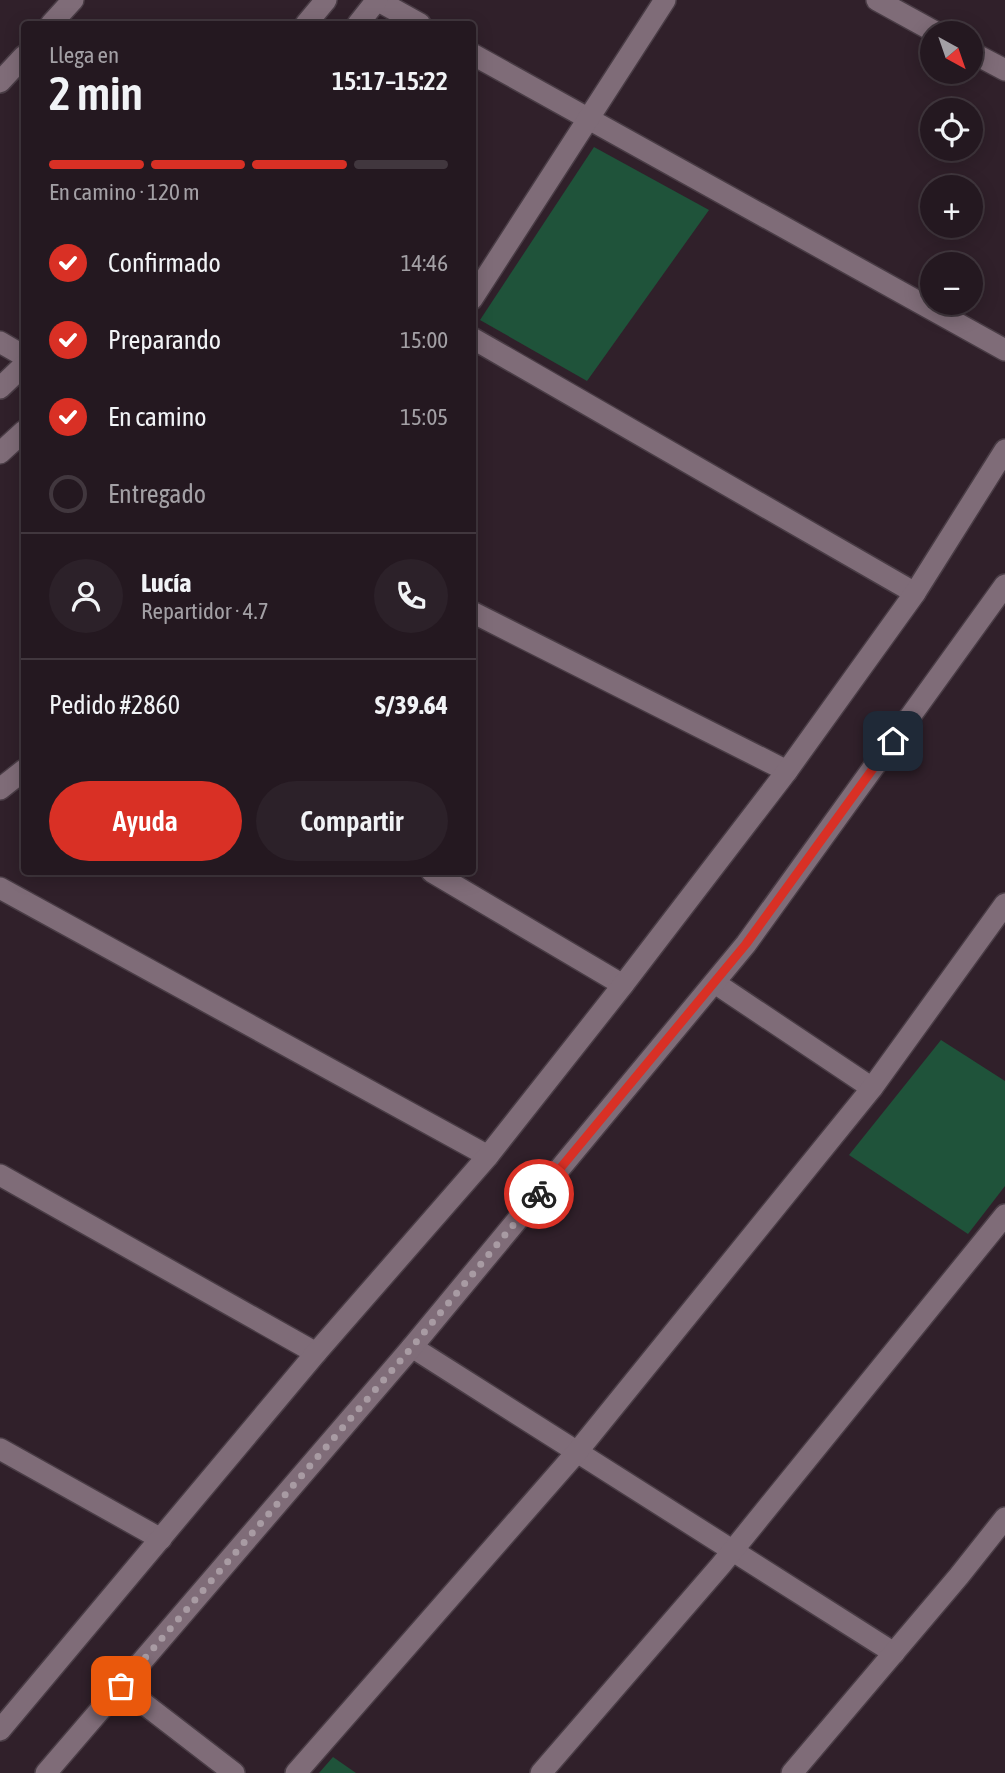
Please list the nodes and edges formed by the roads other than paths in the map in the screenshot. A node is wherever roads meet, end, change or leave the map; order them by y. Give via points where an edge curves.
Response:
1 (73, 0) edge
2 (326, 0) edge
3 (377, 0) edge
4 (665, 0) edge
5 (877, 0) edge
6 (54, 21) edge
7 (308, 21) edge
8 (360, 21) edge
9 (415, 21) edge
10 (920, 24) edge
11 (476, 56) edge
12 (21, 59) edge
13 (984, 59) edge
14 (1005, 70) edge
15 (0, 82) edge
16 (588, 119) junction
17 (476, 293) edge
18 (476, 340) edge
19 (0, 342) edge
20 (1005, 349) edge
21 (21, 354) edge
22 (21, 368) edge
23 (0, 388) edge
24 (21, 434) edge
25 (1005, 450) edge
26 (0, 453) edge
27 (1005, 585) edge
28 (915, 593) junction
29 (998, 610) edge
30 (476, 614) edge
31 (787, 771) junction
32 (21, 772) edge
33 (0, 789) edge
34 (437, 875) edge
35 (0, 888) edge
36 (1005, 904) edge
37 (715, 983) junction
38 (623, 985) junction
39 (872, 1088) junction
40 (488, 1156) junction
41 (0, 1175) edge
42 (1005, 1215) edge
43 (412, 1347) junction
44 (316, 1353) junction
45 (0, 1449) edge
46 (577, 1452) junction
47 (1005, 1518) edge
48 (161, 1539) junction
49 (733, 1551) junction
50 (894, 1653) junction
51 (121, 1686) junction
52 (3, 1720) edge
53 (46, 1773) edge
54 (234, 1773) edge
55 (296, 1773) edge
56 (541, 1773) edge
57 (792, 1773) edge

1 - 6 street
2 - 7 street
3 - 8 street
3 - 9 street
4 - 16 street
5 - 10 street
11 - 16 street
12 - 15 street
13 - 14 street
16 - 17 street
16 - 20 street
18 - 28 street
19 - 21 street
22 - 23 street
24 - 26 street
25 - 28 street
27 - 29 street
28 - 31 street
29 - 37 street
30 - 31 street
31 - 38 street
32 - 33 street
34 - 38 street
35 - 40 street
36 - 39 street
37 - 39 street
37 - 43 street
38 - 40 street
39 - 46 street
40 - 44 street
41 - 44 street
42 - 49 street
43 - 46 street
43 - 51 street
44 - 48 street
45 - 48 street
46 - 49 street
46 - 55 street
47 - 50 street
48 - 52 street
49 - 50 street
49 - 56 street
50 - 57 street
51 - 53 street
51 - 54 street

